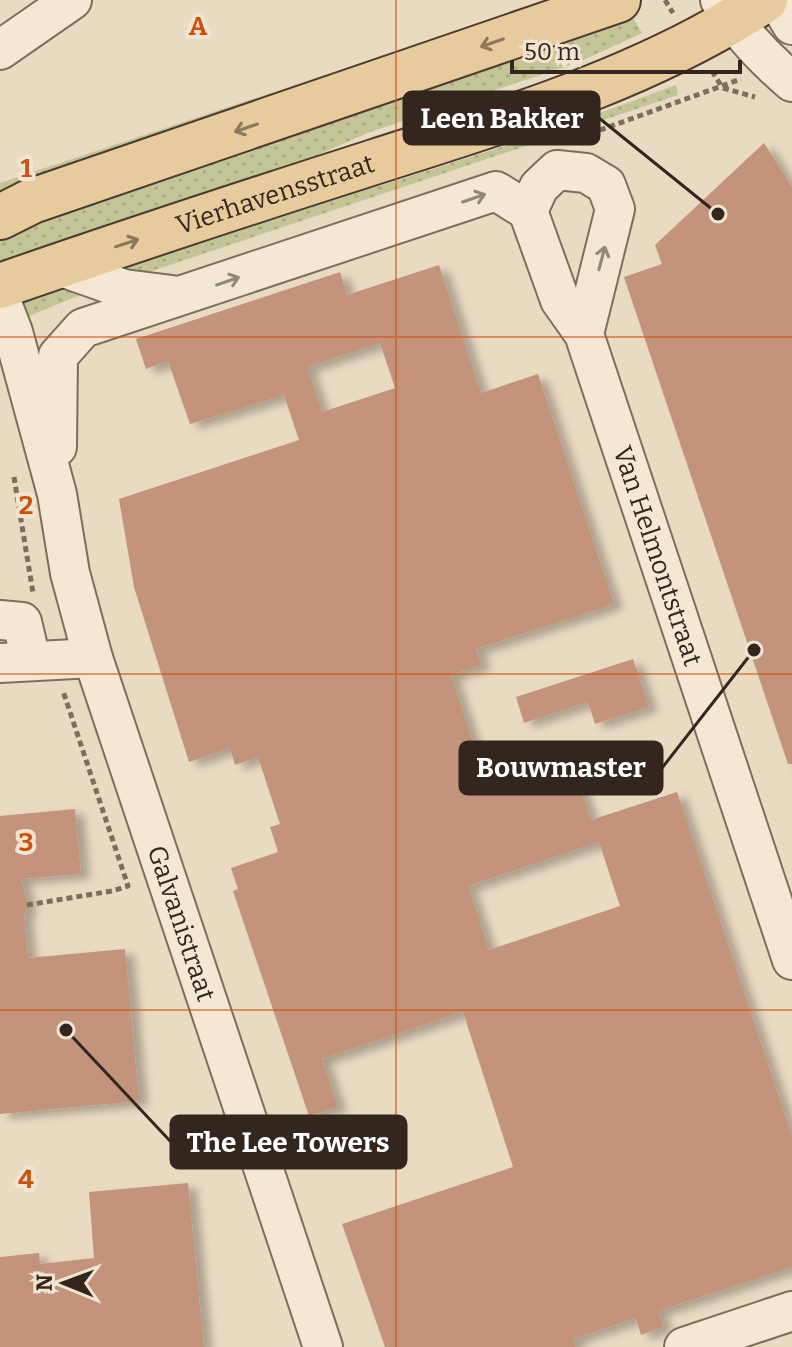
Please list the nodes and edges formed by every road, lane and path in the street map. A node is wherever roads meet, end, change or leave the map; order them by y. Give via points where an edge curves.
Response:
1 (72, 0) edge
2 (618, 0) edge
3 (777, 0) edge
4 (739, 7) edge
5 (792, 25) edge
6 (0, 50) edge
7 (792, 82) edge
8 (528, 211) junction
9 (0, 217) edge
10 (59, 266) junction
11 (0, 286) edge
12 (184, 296) junction
13 (0, 298) edge
14 (584, 334) junction
15 (57, 494) junction
16 (0, 620) edge
17 (93, 658) junction
18 (16, 661) edge
19 (792, 960) edge
20 (792, 1311) edge
21 (323, 1347) edge
22 (684, 1347) edge

1 - 6 street
2 -> 9 main road via 47,196
3 - 5 street
4 - 7 street via 768,61
10 -> 4 main road, Vierhavensstraat via 477,129 643,68
12 -> 8 street via 496,191
8 - 14 street, Van Helmontstraat via 560,300
14 -> 8 street via 615,209 606,185 586,173 557,170 539,187
10 - 11 main road, Vierhavensstraat
10 - 12 street via 124,289
12 - 15 street, Galvanistraat via 83,328 58,356
13 - 15 street, Galvanistraat
14 - 19 street, Van Helmontstraat
15 - 17 street, Galvanistraat via 70,573
16 - 18 street via 22,622
17 - 18 street
17 - 21 street, Galvanistraat
20 - 22 street

